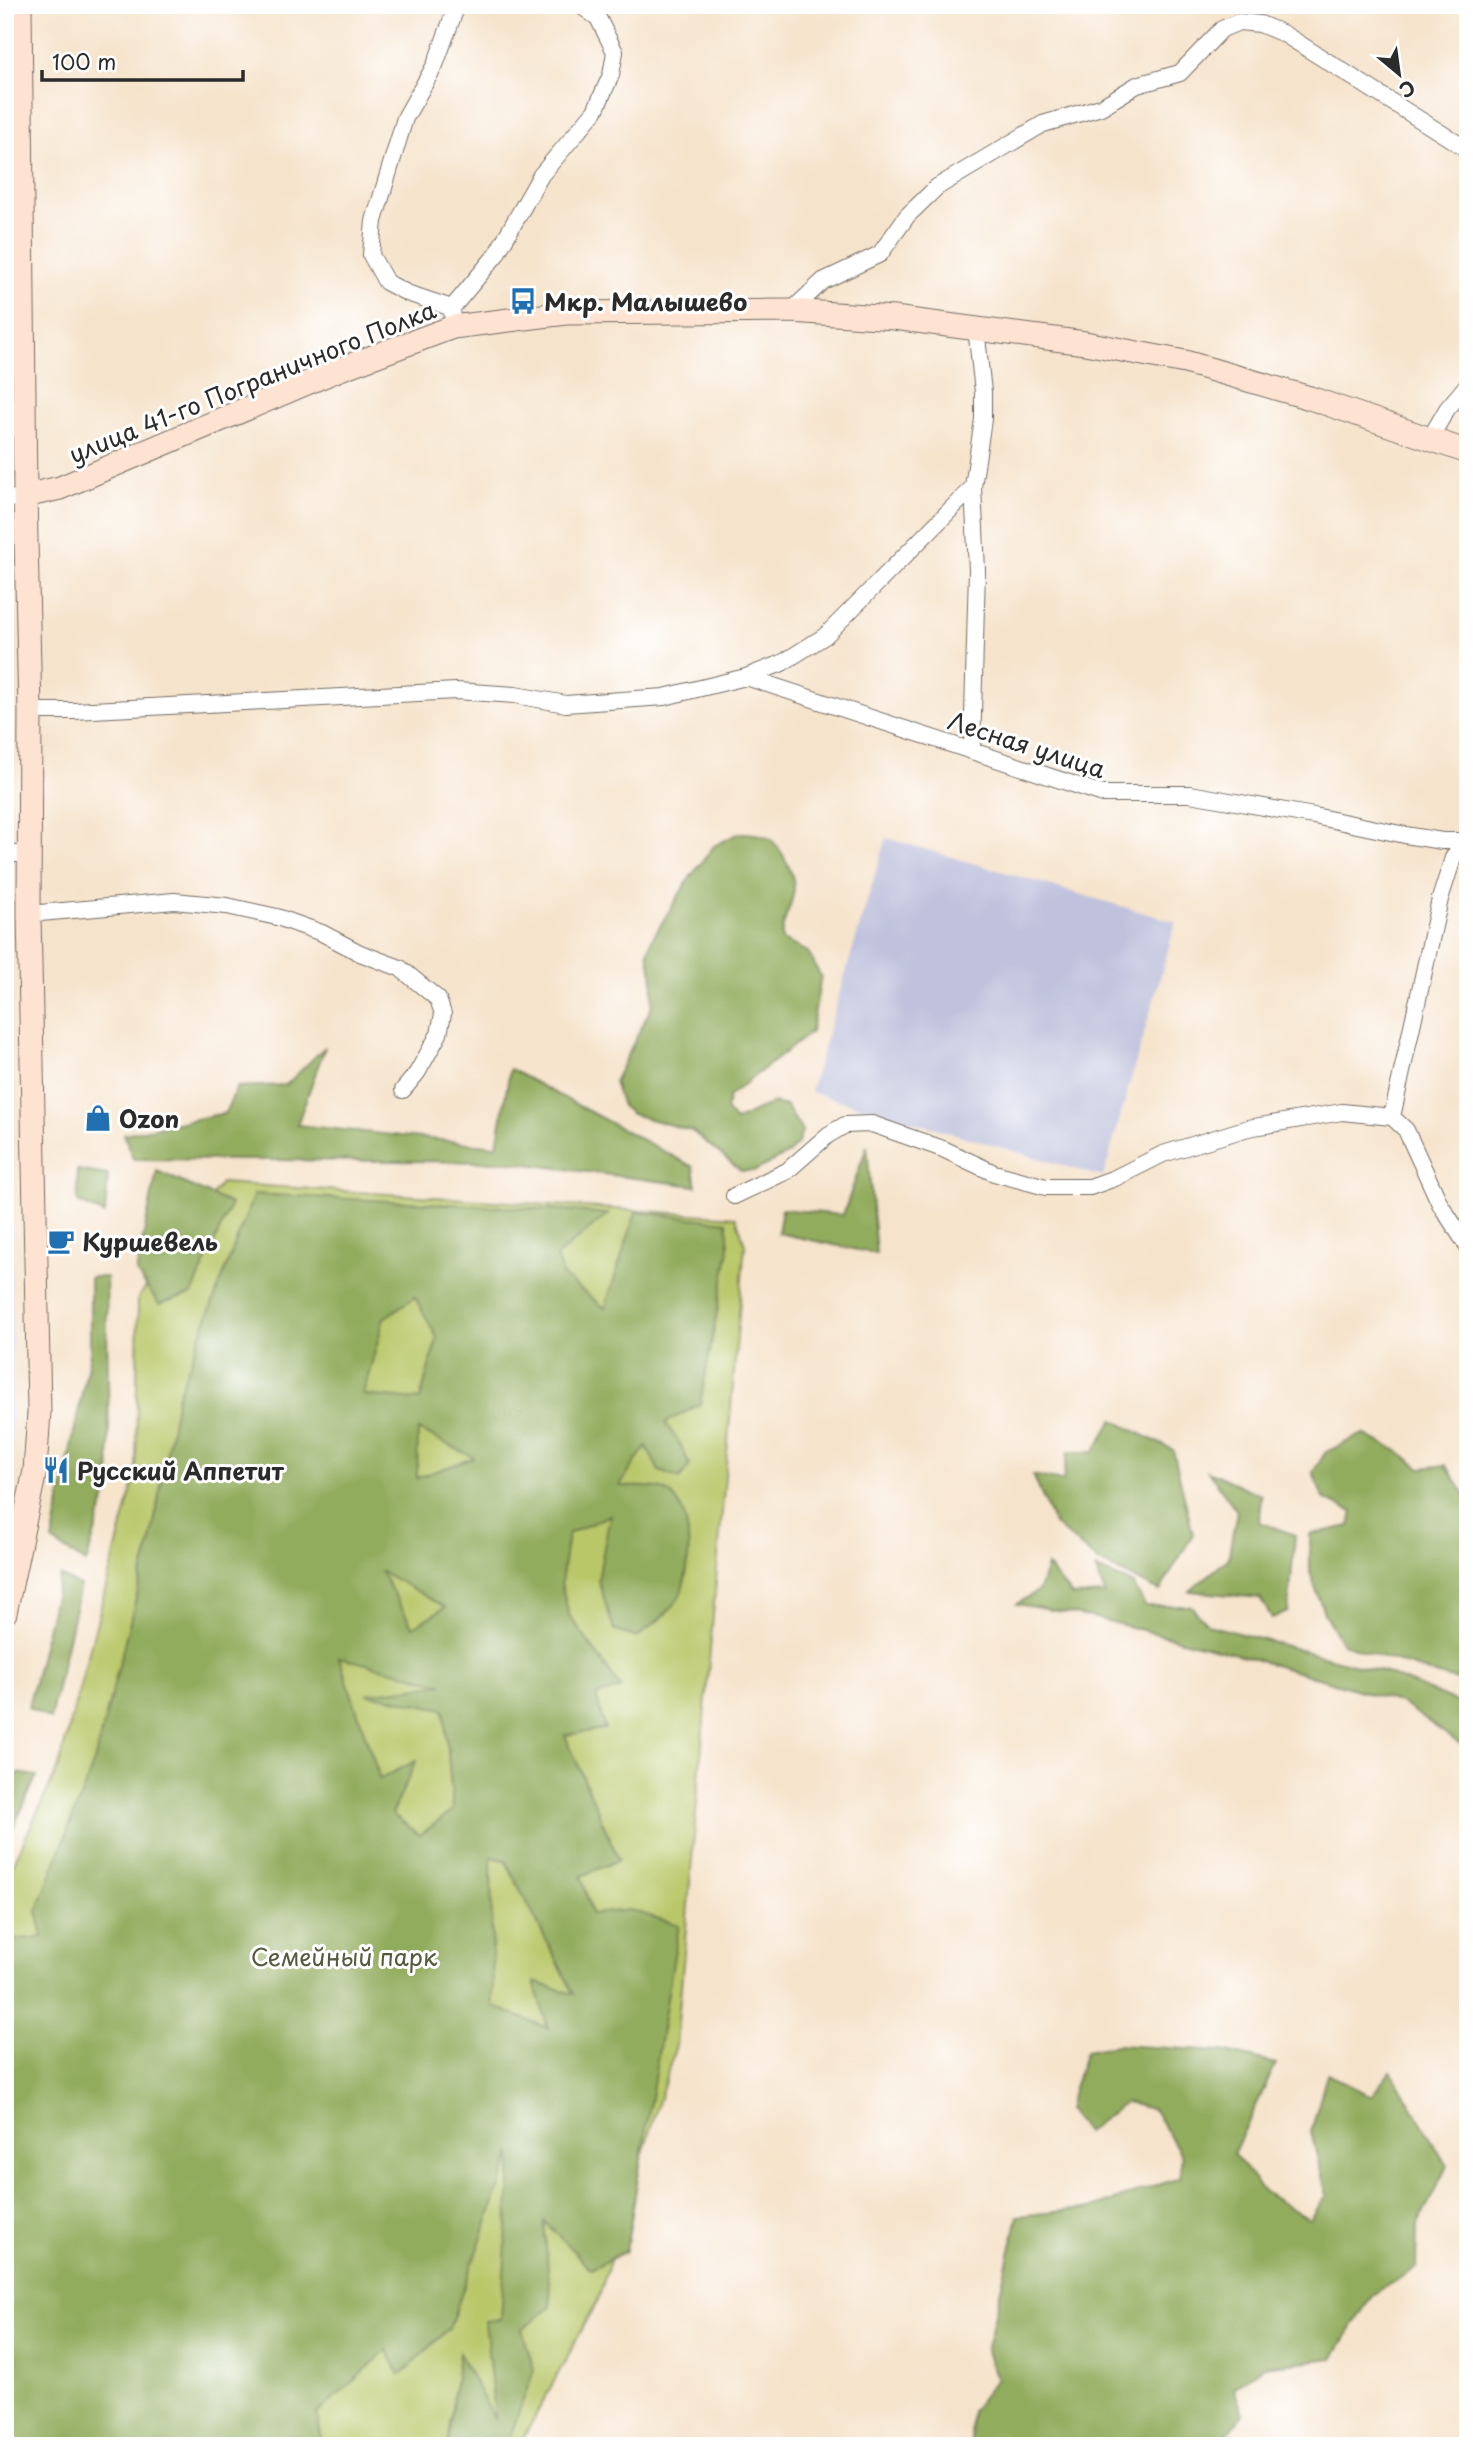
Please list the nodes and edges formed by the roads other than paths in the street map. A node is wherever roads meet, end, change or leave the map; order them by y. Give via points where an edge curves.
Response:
1 (20, 5) edge
2 (457, 5) edge
3 (580, 5) edge
4 (1468, 150) edge
5 (791, 312) junction
6 (452, 317) junction
7 (976, 328) junction
8 (1468, 384) edge
9 (1429, 440) junction
10 (1468, 452) edge
11 (973, 487) junction
12 (15, 498) edge
13 (746, 677) junction
14 (30, 711) junction
15 (972, 750) junction
16 (1467, 839) edge
17 (17, 854) edge
18 (29, 914) junction
19 (403, 1090) dead end
20 (1392, 1117) junction
21 (734, 1196) dead end
22 (1468, 1247) edge
23 (5, 1613) edge

1 - 12 street
2 - 6 street via 435,65 405,118 374,221 371,255 386,282
3 - 6 street via 598,19 615,52 611,75 595,111 541,175 496,255
4 - 5 street via 1284,34 1239,22 1222,29 1180,73 1137,85 1101,107 1043,124 937,187 907,216 880,254 823,281
5 - 6 street, улица 41-го Пограничного Полка
5 - 7 street, улица 41-го Пограничного Полка
6 - 12 street, улица 41-го Пограничного Полка via 60,488
7 - 9 street, улица 41-го Пограничного Полка via 1185,362 1310,398
7 - 11 street via 984,419
8 - 9 street
9 - 10 street, улица 41-го Пограничного Полка
11 - 13 street via 825,636 782,663
11 - 15 street via 978,569
12 - 14 street
13 - 14 street via 664,697 566,704 456,691
13 - 15 street, Лесная улица
14 - 17 street
15 - 16 street, Лесная улица via 1103,794 1190,794 1405,835 1442,841
16 - 20 street via 1453,858 1440,899
17 - 18 street
18 - 19 street via 174,901 227,906 277,917 400,968 438,999 443,1014 439,1034
18 - 23 street via 39,1412 35,1471
20 - 21 street via 1342,1112 1248,1128 1163,1154 1090,1186 1046,1187 994,1173 872,1124 845,1125 787,1171
20 - 22 street via 1406,1130 1440,1205

